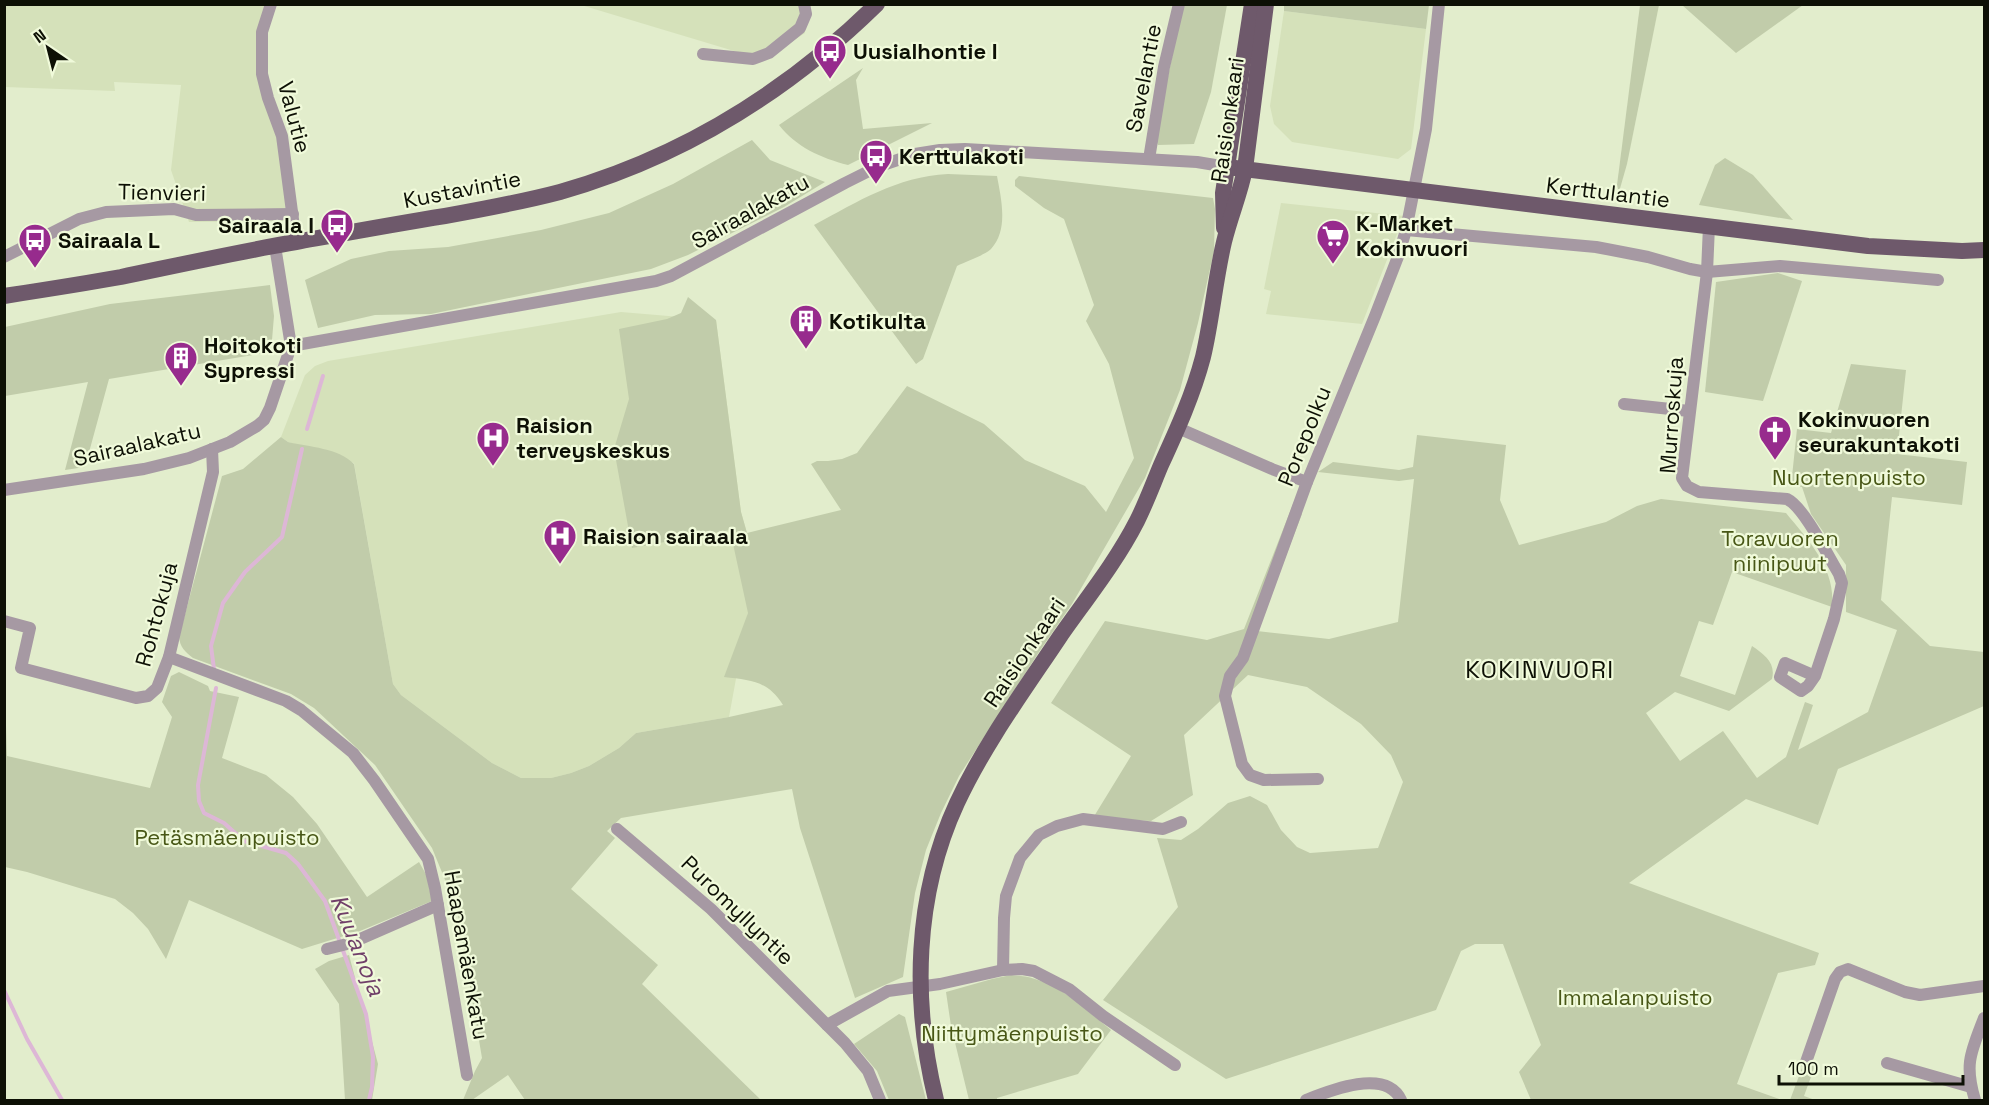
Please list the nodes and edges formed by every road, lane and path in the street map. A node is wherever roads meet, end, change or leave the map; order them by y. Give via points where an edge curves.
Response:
1 (271, 4) edge
2 (804, 4) edge
3 (877, 4) edge
4 (1179, 4) edge
5 (1252, 4) edge
6 (1266, 4) edge
7 (1438, 4) edge
8 (703, 54) dead end
9 (1149, 159) junction
10 (1227, 167) junction
11 (1245, 169) junction
12 (1414, 191) junction
13 (293, 214) junction
14 (1709, 226) junction
15 (1406, 230) junction
16 (1224, 241) junction
17 (296, 242) junction
18 (275, 246) junction
19 (1984, 250) edge
20 (4, 257) edge
21 (1707, 272) junction
22 (1938, 280) dead end
23 (4, 296) edge
24 (291, 346) junction
25 (1624, 404) dead end
26 (1689, 411) junction
27 (1179, 428) junction
28 (212, 449) junction
29 (1307, 482) junction
30 (4, 490) edge
31 (4, 621) edge
32 (169, 657) junction
33 (1815, 676) dead end
34 (1318, 779) dead end
35 (1181, 822) dead end
36 (617, 829) dead end
37 (438, 905) junction
38 (327, 949) dead end
39 (1003, 970) junction
40 (919, 986) junction
41 (1984, 987) edge
42 (1984, 1018) edge
43 (827, 1025) junction
44 (1806, 1062) dead end
45 (1887, 1063) dead end
46 (1174, 1065) dead end
47 (467, 1075) dead end
48 (1971, 1087) junction
49 (880, 1101) edge
50 (936, 1101) edge
51 (1306, 1101) edge
52 (1401, 1101) edge
53 (1975, 1101) edge

1 - 13 street, Valutie via 262,32 262,74 282,136
2 - 8 street via 806,14 800,28 768,53 753,58
3 - 17 main road, Kustavintie via 814,62 771,93 701,135 636,166 510,204
4 - 9 street, Savelantie
5 - 10 main road, Raisionkaari
6 - 11 main road, Raisionkaari
7 - 12 street, Porepolku via 1426,129
9 - 10 street, Sairaalakatu
9 - 24 street, Sairaalakatu via 965,149 915,154 845,183 656,281
10 - 11 main road, Kerttulantie
10 - 16 main road, Raisionkaari
11 - 12 main road, Kerttulantie
11 - 16 main road, Raisionkaari
12 - 14 main road, Kerttulantie
12 - 15 street, Porepolku
13 - 17 street, Valutie
13 - 20 street, Tienvieri via 196,215 174,209 106,212 80,219
14 - 19 main road, Kerttulantie via 1868,246
14 - 21 street, Murroskuja
15 - 21 street via 1596,246
15 - 29 street, Porepolku via 1376,316
16 - 27 main road, Raisionkaari via 1202,358
17 - 18 main road, Kustavintie
18 - 23 main road, Kustavintie
18 - 24 street, Sairaalakatu
21 - 22 street via 1780,266
21 - 26 street, Murroskuja
24 - 28 street, Sairaalakatu via 264,420 246,434
25 - 26 street
26 - 33 street, Murroskuja via 1682,478 1687,486 1699,492 1794,502 1839,573 1842,583 1834,619
27 - 29 street
27 - 40 main road, Raisionkaari via 1137,522 1008,714 957,802 928,893
28 - 30 street, Sairaalakatu via 144,469
28 - 32 street, Rohtokuja via 213,472
29 - 34 street, Porepolku via 1243,658 1230,676 1225,696 1242,764 1250,775 1264,780
31 - 32 street, Rohtokuja via 30,628 21,668 136,698 148,696 157,688
32 - 37 street, Haapamäenkatu via 286,701 353,753 428,859
35 - 39 street via 1162,829 1083,819 1039,835 1020,858 1006,896
36 - 43 street, Puromyllyntie via 711,909
37 - 38 street via 351,943
37 - 47 street, Haapamäenkatu
39 - 40 street
39 - 46 street via 1022,969 1048,977
40 - 43 street via 888,991
40 - 50 main road, Raisionkaari
41 - 44 street via 1920,995 1848,969 1840,972
42 - 48 street via 1969,1060
43 - 49 street, Puromyllyntie via 868,1071
45 - 48 street
48 - 53 street
51 - 52 street via 1358,1084 1383,1083

